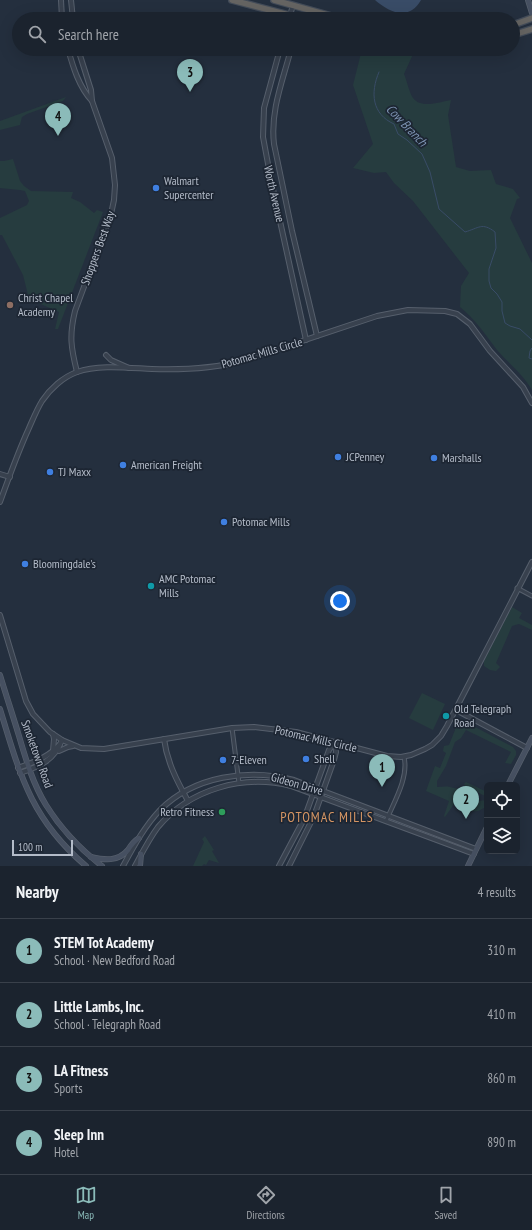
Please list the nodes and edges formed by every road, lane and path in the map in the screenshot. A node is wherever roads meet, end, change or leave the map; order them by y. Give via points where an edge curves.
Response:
1 (61, 0) edge
2 (71, 0) edge
3 (232, 0) edge
4 (274, 0) edge
5 (528, 0) edge
6 (293, 5) junction
7 (303, 8) junction
8 (62, 12) edge
9 (72, 12) edge
10 (272, 12) edge
11 (291, 12) edge
12 (303, 12) edge
13 (317, 12) edge
14 (532, 12) edge
15 (532, 18) edge
16 (520, 22) edge
17 (532, 29) edge
18 (520, 33) edge
19 (70, 56) edge
20 (80, 56) edge
21 (278, 56) edge
22 (289, 56) edge
23 (92, 102) junction
24 (317, 336) junction
25 (306, 340) junction
26 (106, 355) dead end
27 (131, 368) junction
28 (77, 372) junction
29 (532, 403) edge
30 (0, 474) edge
31 (10, 477) junction
32 (0, 502) edge
33 (532, 562) edge
34 (518, 588) junction
35 (532, 596) edge
36 (0, 615) edge
37 (0, 674) edge
38 (0, 709) edge
39 (456, 710) junction
40 (232, 728) junction
41 (53, 734) junction
42 (532, 738) edge
43 (164, 739) junction
44 (62, 740) junction
45 (335, 742) junction
46 (76, 747) junction
47 (527, 748) junction
48 (56, 751) junction
49 (404, 757) junction
50 (28, 764) junction
51 (18, 768) junction
52 (30, 770) junction
53 (20, 773) junction
54 (238, 775) junction
55 (510, 782) edge
56 (239, 783) junction
57 (316, 788) junction
58 (323, 790) junction
59 (183, 792) junction
60 (313, 794) junction
61 (320, 797) junction
62 (188, 801) junction
63 (389, 815) junction
64 (386, 821) junction
65 (484, 833) edge
66 (139, 838) junction
67 (476, 849) junction
68 (141, 854) junction
69 (474, 854) junction
70 (91, 857) junction
71 (86, 866) edge
72 (102, 866) edge
73 (123, 866) edge
74 (134, 866) edge
75 (140, 866) edge
76 (279, 866) edge
77 (289, 866) edge
78 (468, 866) edge

1 - 8 street
2 - 9 street
3 - 10 highway
4 - 6 highway
5 - 14 main road
6 - 7 highway
6 - 11 street
7 - 12 street
7 - 13 highway
15 - 16 highway
17 - 18 highway
19 - 23 street, Shoppers Best Way via 81,86
20 - 23 street, Shoppers Best Way via 91,90
21 - 25 street, Worth Avenue via 264,108 263,137
22 - 24 street, Worth Avenue via 275,109 273,134 290,223
23 - 28 street, Shoppers Best Way via 112,158 115,196 111,214 72,321 71,343
24 - 25 street, Potomac Mills Circle
24 - 29 street, Potomac Mills Circle via 395,312 451,312 463,317 470,324 490,351 525,389
25 - 27 street, Potomac Mills Circle via 242,361 217,366 186,369
26 - 27 street
27 - 28 street, Potomac Mills Circle via 101,368
28 - 31 street, Potomac Mills Circle via 56,385 42,401
30 - 31 street
31 - 32 street, Potomac Mills Circle
33 - 34 street, Potomac Mills Circle
34 - 35 street
34 - 39 street, Potomac Mills Circle
36 - 41 street, Potomac Mills Circle via 26,701 38,720
37 - 50 main road, Smoketown Road
38 - 51 main road, Smoketown Road
39 - 47 street
39 - 49 street, Potomac Mills Circle via 441,736 432,745
40 - 43 street, Potomac Mills Circle
40 - 45 street, Potomac Mills Circle via 282,729
40 - 54 street
41 - 44 street, Potomac Mills Circle
41 - 48 street
42 - 47 main road
43 - 46 street, Potomac Mills Circle via 94,750
43 - 59 street via 168,760
44 - 46 street, Potomac Mills Circle
44 - 48 street
45 - 49 street, Potomac Mills Circle via 387,756
45 - 57 street via 329,751
45 - 58 street via 334,760
46 - 48 street
47 - 55 main road
48 - 50 street
48 - 52 street via 45,762
49 - 63 street via 405,773
50 - 51 street
50 - 52 main road, Smoketown Road
51 - 53 main road, Smoketown Road
52 - 53 street
52 - 70 main road, Smoketown Road via 52,814 69,836
53 - 71 main road, Smoketown Road via 47,825 64,846
54 - 56 street
54 - 57 street, Gideon Drive via 257,774 284,778
54 - 59 street, Gideon Drive via 206,782
56 - 60 street, Gideon Drive via 273,782
56 - 62 street, Gideon Drive via 205,792
57 - 58 street, Gideon Drive
57 - 60 street
58 - 61 street
58 - 63 street, Gideon Drive
59 - 62 street
59 - 66 street, Gideon Drive via 160,810
60 - 61 street, Gideon Drive
60 - 76 street via 298,833
61 - 64 street, Gideon Drive
61 - 77 street
62 - 68 street, Gideon Drive via 162,823
63 - 64 street
63 - 67 street, Gideon Drive
64 - 69 street, Gideon Drive
65 - 67 main road
66 - 70 main road via 125,854 116,858 104,860
66 - 73 street, Gideon Drive
67 - 69 main road
68 - 74 street, Gideon Drive
68 - 75 main road
69 - 78 main road
70 - 72 main road, Smoketown Road

